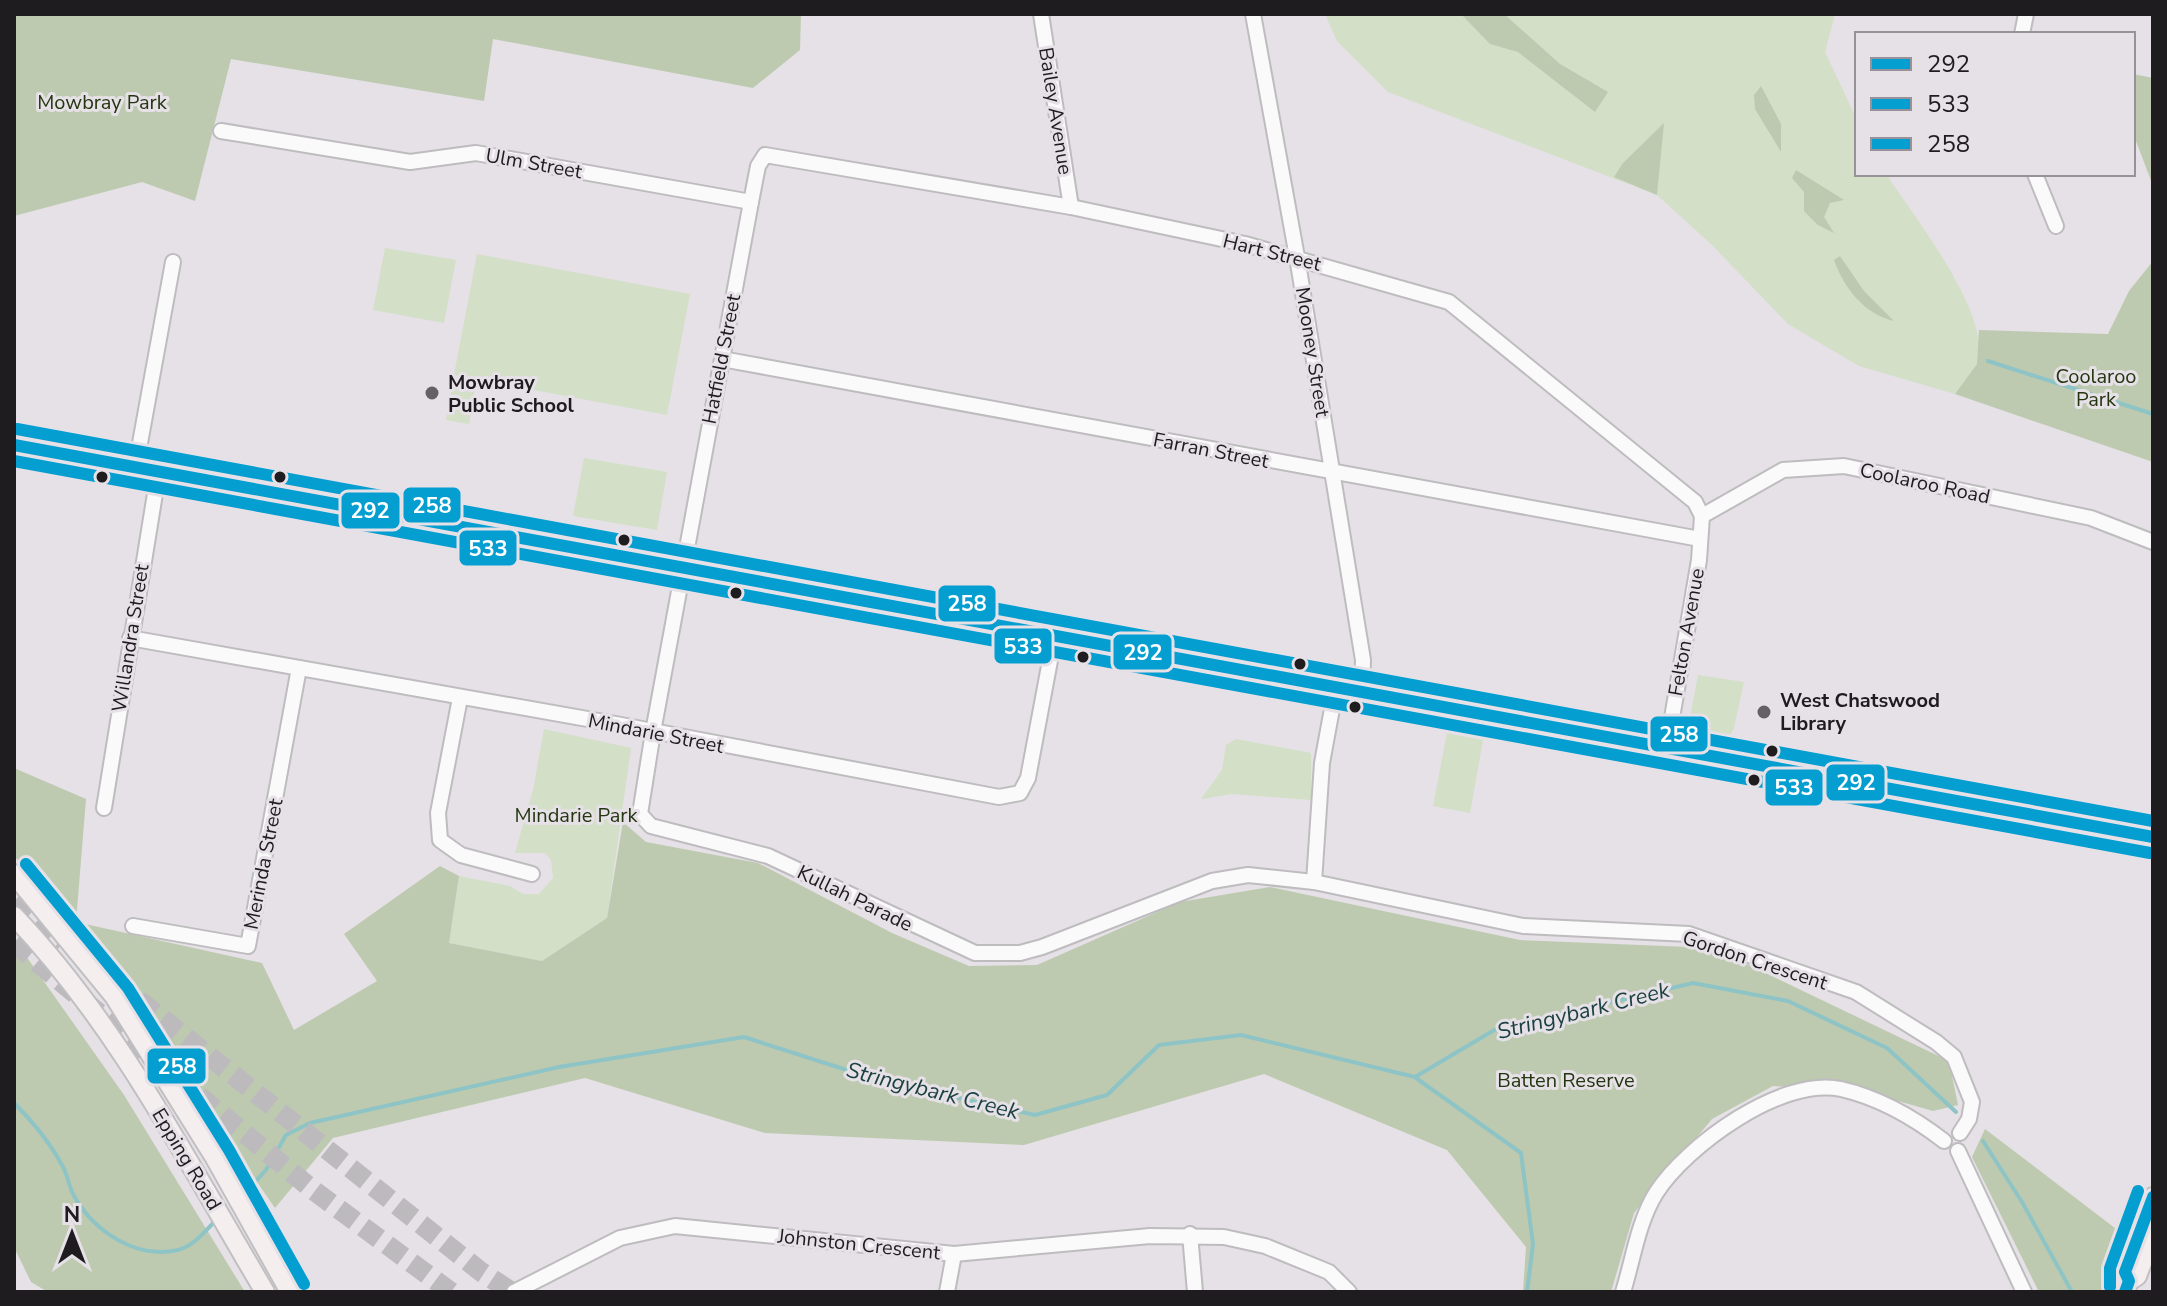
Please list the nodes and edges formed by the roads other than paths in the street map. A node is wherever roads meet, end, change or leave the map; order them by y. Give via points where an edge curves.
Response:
1 (1041, 14) edge
2 (1253, 14) edge
3 (221, 131) dead end
4 (765, 155) joint
5 (2036, 176) edge
6 (751, 202) junction
7 (1071, 207) junction
8 (2056, 226) dead end
9 (1297, 257) junction
10 (173, 262) dead end
11 (722, 359) junction
12 (14, 445) edge
13 (136, 465) junction
14 (159, 469) junction
15 (1333, 473) junction
16 (1702, 516) junction
17 (1700, 539) junction
18 (2153, 542) edge
19 (683, 566) junction
20 (1055, 634) junction
21 (130, 638) junction
22 (299, 668) junction
23 (1336, 687) junction
24 (1362, 692) junction
25 (460, 698) junction
26 (653, 732) junction
27 (1667, 747) junction
28 (104, 808) dead end
29 (2153, 837) edge
30 (14, 874) edge
31 (532, 874) dead end
32 (1314, 882) junction
33 (14, 916) edge
34 (133, 926) dead end
35 (1960, 1133) junction
36 (1944, 1141) junction
37 (1958, 1151) junction
38 (2153, 1197) edge
39 (1190, 1234) junction
40 (2153, 1234) edge
41 (954, 1254) junction
42 (2127, 1286) edge
43 (264, 1289) edge
44 (290, 1292) edge
45 (514, 1292) edge
46 (947, 1292) edge
47 (1195, 1292) edge
48 (1349, 1292) edge
49 (1623, 1292) edge
50 (2024, 1292) edge

1 - 7 street, Bailey Avenue
2 - 9 street, Mooney Street
3 - 6 street, Ulm Street via 410,162 476,153
4 - 6 street, Hatfield Street
4 - 7 street, Hart Street
5 - 8 street
6 - 11 street, Hatfield Street
7 - 9 street, Hart Street
9 - 15 street, Mooney Street
9 - 16 street, Hart Street via 1449,302 1674,483
10 - 13 street
11 - 15 street, Farran Street
11 - 19 street, Hatfield Street
12 - 13 main road
13 - 14 main road
14 - 19 main road
14 - 21 street, Willandra Street
15 - 17 street, Farran Street
15 - 24 street, Mooney Street via 1363,660
16 - 17 street, Felton Avenue
16 - 18 street, Coolaroo Road via 1783,470 1844,466 2091,518
17 - 27 street, Felton Avenue
19 - 20 main road
19 - 26 street, Kullah Parade
20 - 23 main road
20 - 26 street, Mindarie Street via 1028,778 1020,793 999,797
21 - 22 street, Mindarie Street
21 - 28 street, Willandra Street
22 - 25 street, Mindarie Street
22 - 34 street, Merinda Street via 248,946
23 - 24 main road
23 - 32 street via 1322,763
24 - 27 main road
25 - 26 street, Mindarie Street
25 - 31 street via 438,813 440,840 461,855
26 - 32 street, Kullah Parade via 640,814 651,826 768,856 975,953 1020,953 1042,947 1212,881 1248,875
27 - 29 main road
30 - 44 main road, Epping Road via 114,996 215,1158
32 - 35 street, Gordon Crescent via 1523,926 1689,934 1856,992 1954,1057 1972,1102
33 - 43 main road, Epping Road via 72,982 195,1169
35 - 36 street via 1950,1132
35 - 37 street via 1965,1143
36 - 37 street via 1948,1150
36 - 49 street via 1910,1114 1839,1088 1784,1095 1702,1145 1657,1193
37 - 50 street
38 - 42 main road via 2125,1272
39 - 41 street, Johnston Crescent
39 - 47 street
39 - 48 street, Johnston Crescent via 1265,1246 1329,1272
40 - 42 main road via 2137,1276
41 - 45 street, Johnston Crescent via 675,1226 620,1238
41 - 46 street

